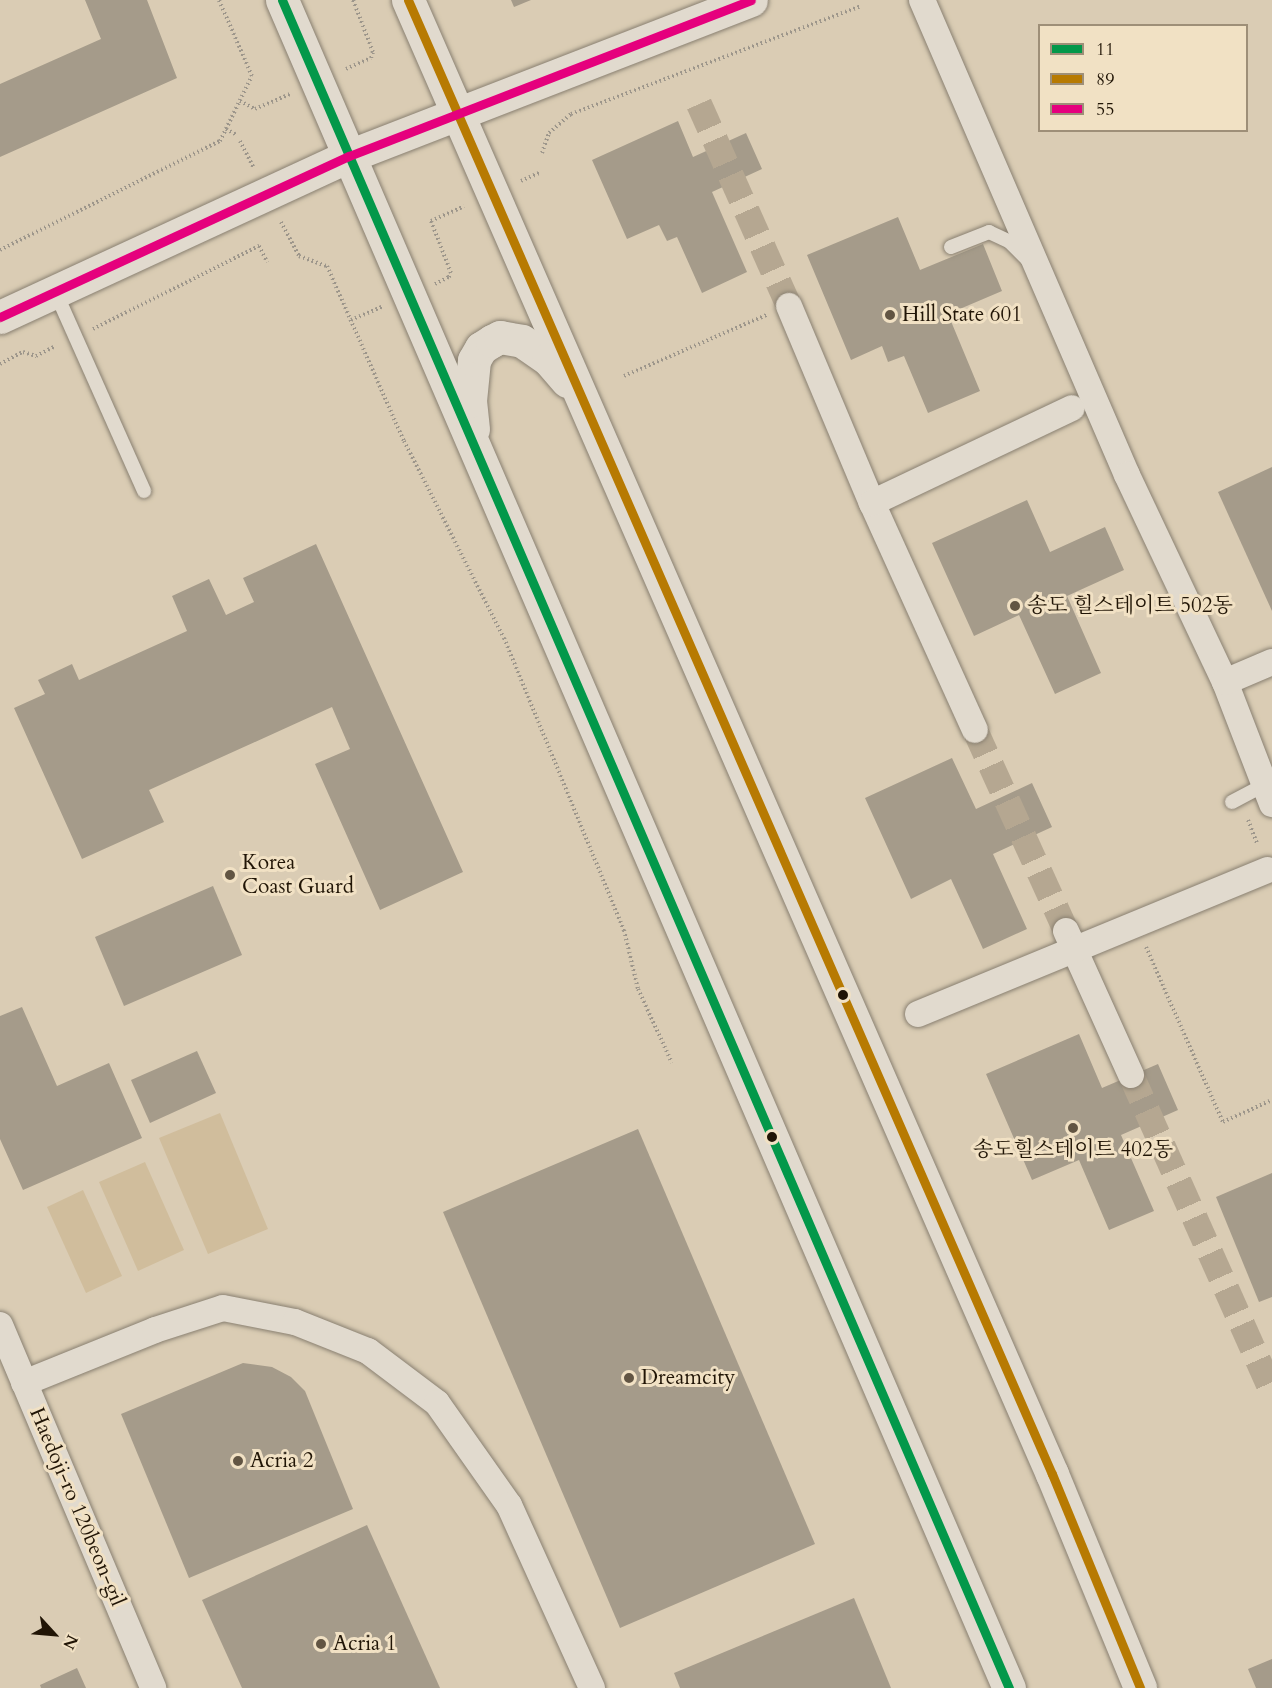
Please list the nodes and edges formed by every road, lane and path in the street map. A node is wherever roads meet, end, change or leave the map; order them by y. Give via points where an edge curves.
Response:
1 (219, 0) edge
2 (282, 0) edge
3 (353, 0) edge
4 (408, 0) edge
5 (751, 0) edge
6 (921, 0) edge
7 (862, 6) dead end
8 (363, 61) dead end
9 (240, 101) junction
10 (255, 110) dead end
11 (457, 112) junction
12 (226, 129) junction
13 (237, 135) dead end
14 (542, 153) dead end
15 (349, 156) junction
16 (448, 213) dead end
17 (951, 247) dead end
18 (0, 250) edge
19 (299, 256) dead end
20 (267, 262) dead end
21 (1037, 268) junction
22 (436, 284) dead end
23 (55, 291) junction
24 (789, 306) joint
25 (364, 315) dead end
26 (0, 317) edge
27 (351, 320) junction
28 (110, 321) dead end
29 (36, 356) dead end
30 (0, 364) edge
31 (624, 376) dead end
32 (1072, 408) dead end
33 (589, 414) junction
34 (477, 454) junction
35 (144, 492) dead end
36 (872, 503) junction
37 (1272, 662) edge
38 (1225, 682) junction
39 (975, 730) tunnel mouth
40 (1268, 794) edge
41 (1232, 802) dead end
42 (1267, 870) dead end
43 (1136, 923) junction
44 (1066, 931) tunnel mouth
45 (918, 1014) dead end
46 (672, 1063) dead end
47 (1131, 1075) tunnel mouth
48 (1272, 1101) edge
49 (0, 1325) edge
50 (24, 1383) junction
51 (153, 1688) edge
52 (592, 1688) edge
53 (1009, 1688) edge
54 (1140, 1688) edge

1 - 9 path via 252,76
2 - 15 main road
3 - 8 path via 373,52
4 - 11 main road
5 - 11 main road
6 - 21 street
7 - 14 path via 571,114 549,133
9 - 10 path
9 - 12 path
11 - 15 main road
11 - 33 main road
12 - 13 path
12 - 18 path via 220,141
15 - 23 main road
15 - 34 main road
16 - 22 path via 431,221 451,273
17 - 21 lane via 989,232 1010,242
19 - 27 path via 327,266
20 - 28 path via 259,246
21 - 38 street via 1127,475
23 - 26 main road
23 - 35 lane
24 - 31 path
24 - 36 street
25 - 27 path
27 - 46 path via 404,441 504,638 624,930 638,988
29 - 30 path via 23,352
32 - 36 street
33 - 34 main road via 548,358 522,341 501,337 482,348 474,360 470,401
33 - 54 main road via 1052,1474
34 - 53 main road
36 - 39 street
37 - 38 street
38 - 40 street
40 - 41 lane
42 - 43 street
43 - 45 street
43 - 48 path via 1223,1122
44 - 47 street
49 - 50 street, Haedoji-ro 120beon-gil
50 - 51 street, Haedoji-ro 120beon-gil
50 - 52 street via 155,1330 223,1308 295,1322 368,1351 437,1403 509,1505

